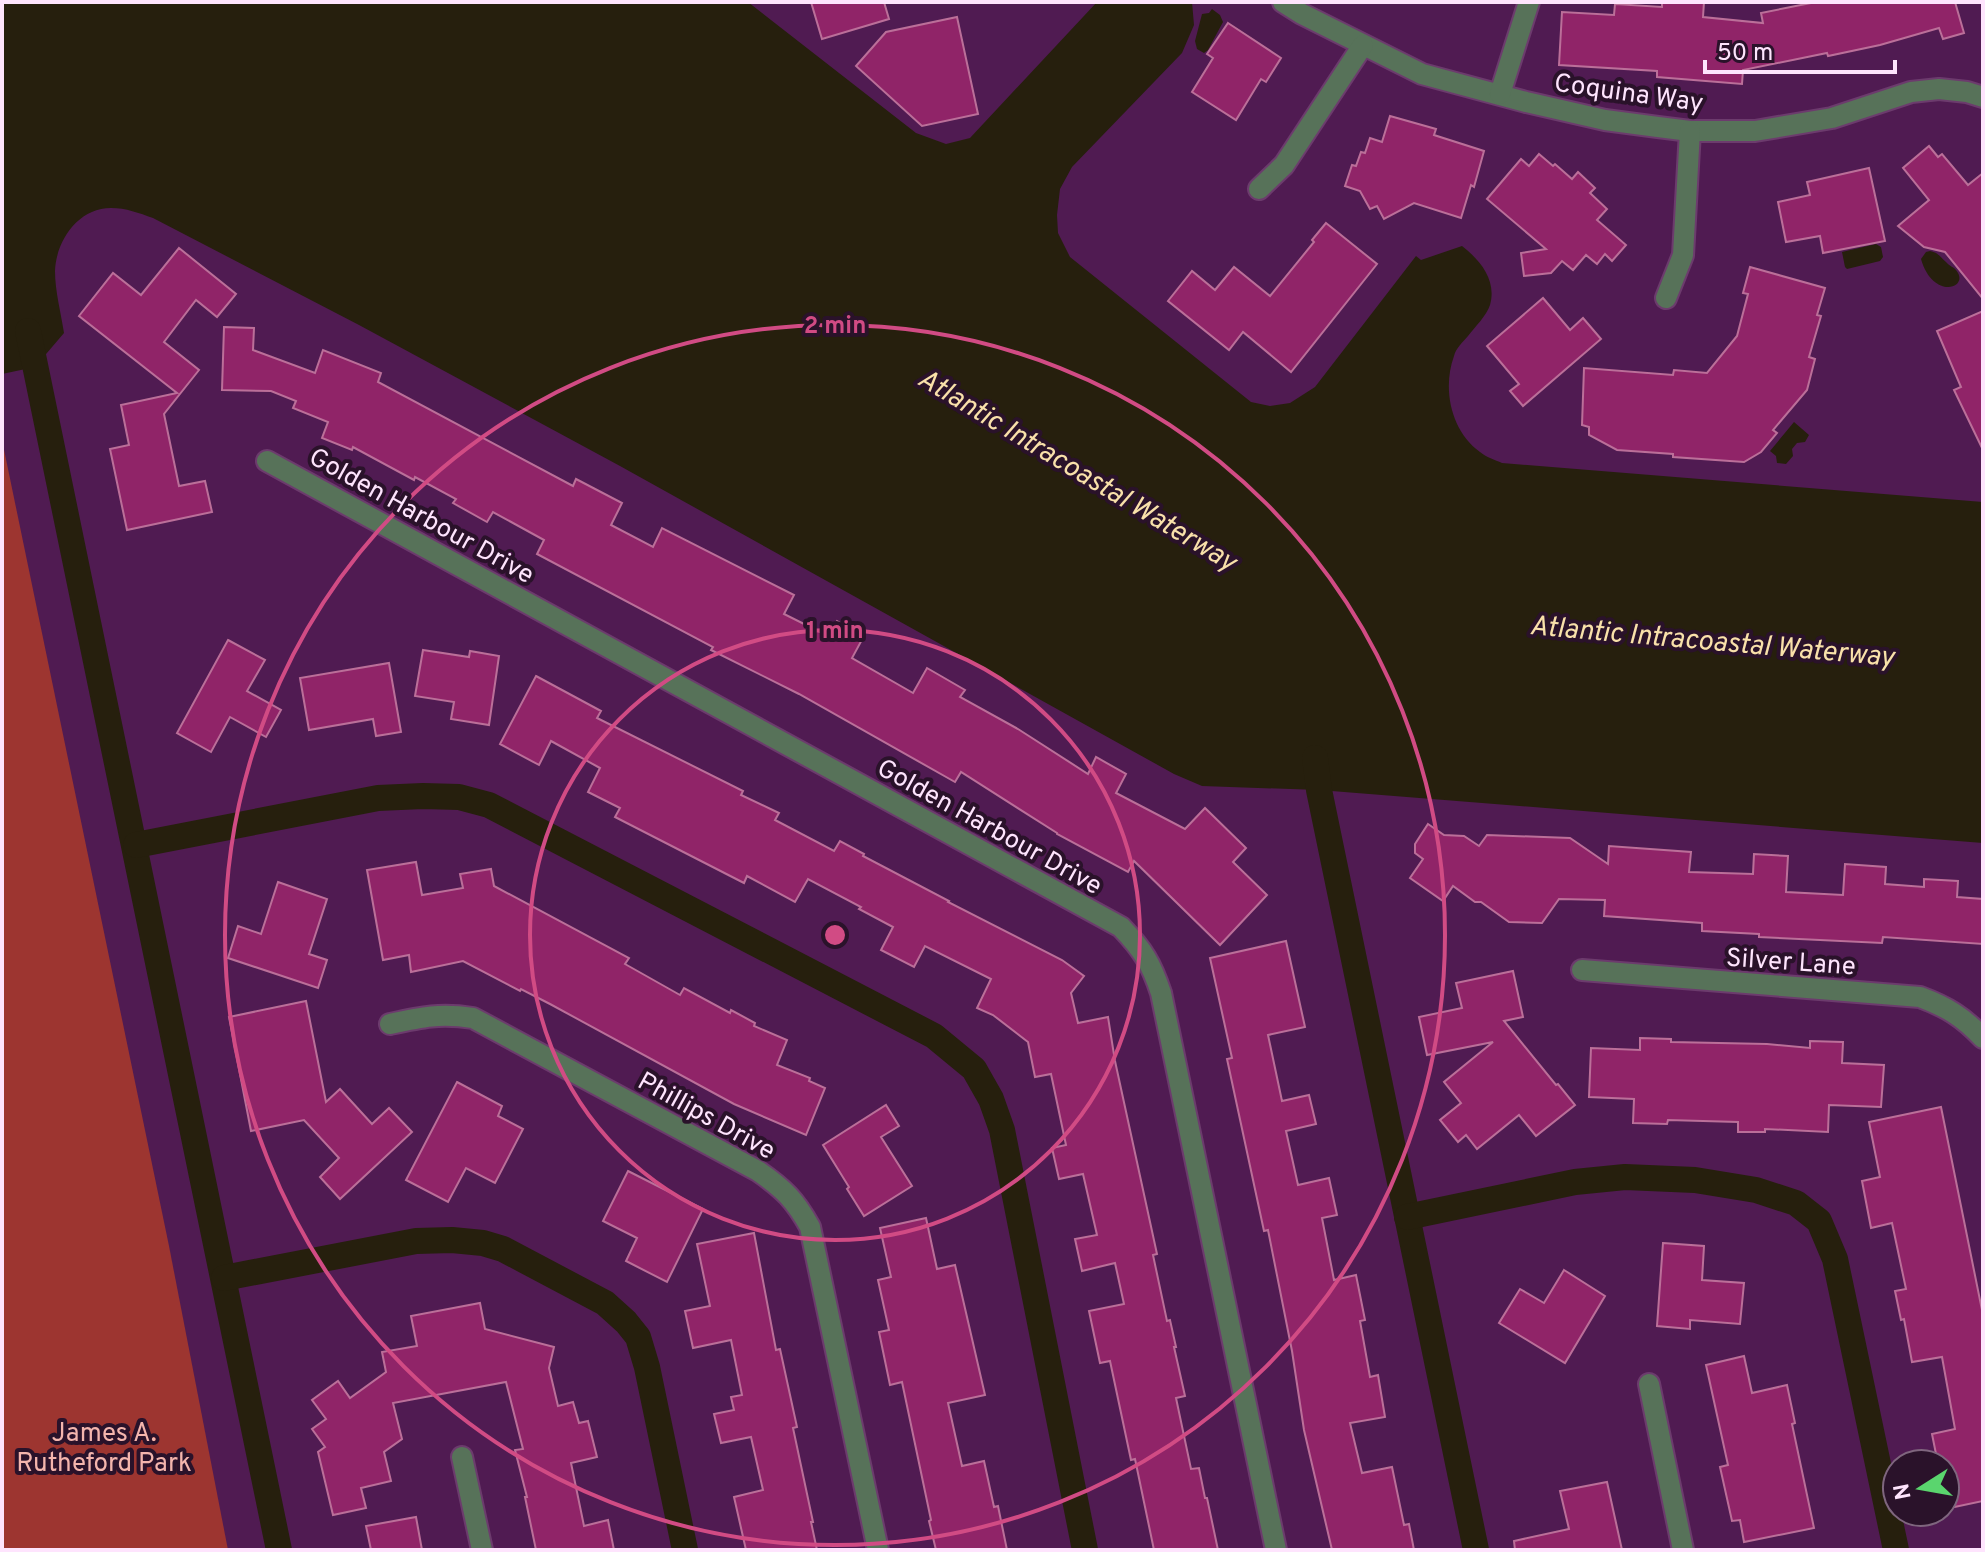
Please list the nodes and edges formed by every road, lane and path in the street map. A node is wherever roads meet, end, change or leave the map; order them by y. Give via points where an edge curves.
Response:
1 (1283, 2) edge
2 (1529, 2) edge
3 (1363, 45) junction
4 (1500, 94) junction
5 (1983, 97) edge
6 (1690, 131) junction
7 (1259, 189) dead end
8 (1666, 298) dead end
9 (267, 461) dead end
10 (1582, 970) dead end
11 (390, 1024) dead end
12 (1983, 1038) edge
13 (1649, 1384) dead end
14 (462, 1457) dead end
15 (482, 1550) edge
16 (878, 1550) edge
17 (1276, 1550) edge
18 (1683, 1550) edge

1 - 3 street, Coquina Way
2 - 4 street
3 - 4 street, Coquina Way via 1422,74
3 - 7 street via 1284,165
4 - 6 street, Coquina Way via 1605,120
5 - 6 street, Coquina Way via 1939,89 1911,92 1781,128
6 - 8 street via 1683,255
9 - 17 street, Golden Harbour Drive via 1121,927 1139,946 1161,993
10 - 12 street, Silver Lane via 1920,997 1966,1020
11 - 16 street, Phillips Drive via 450,1014 473,1018 758,1171 797,1204 810,1227
13 - 18 street
14 - 15 street

